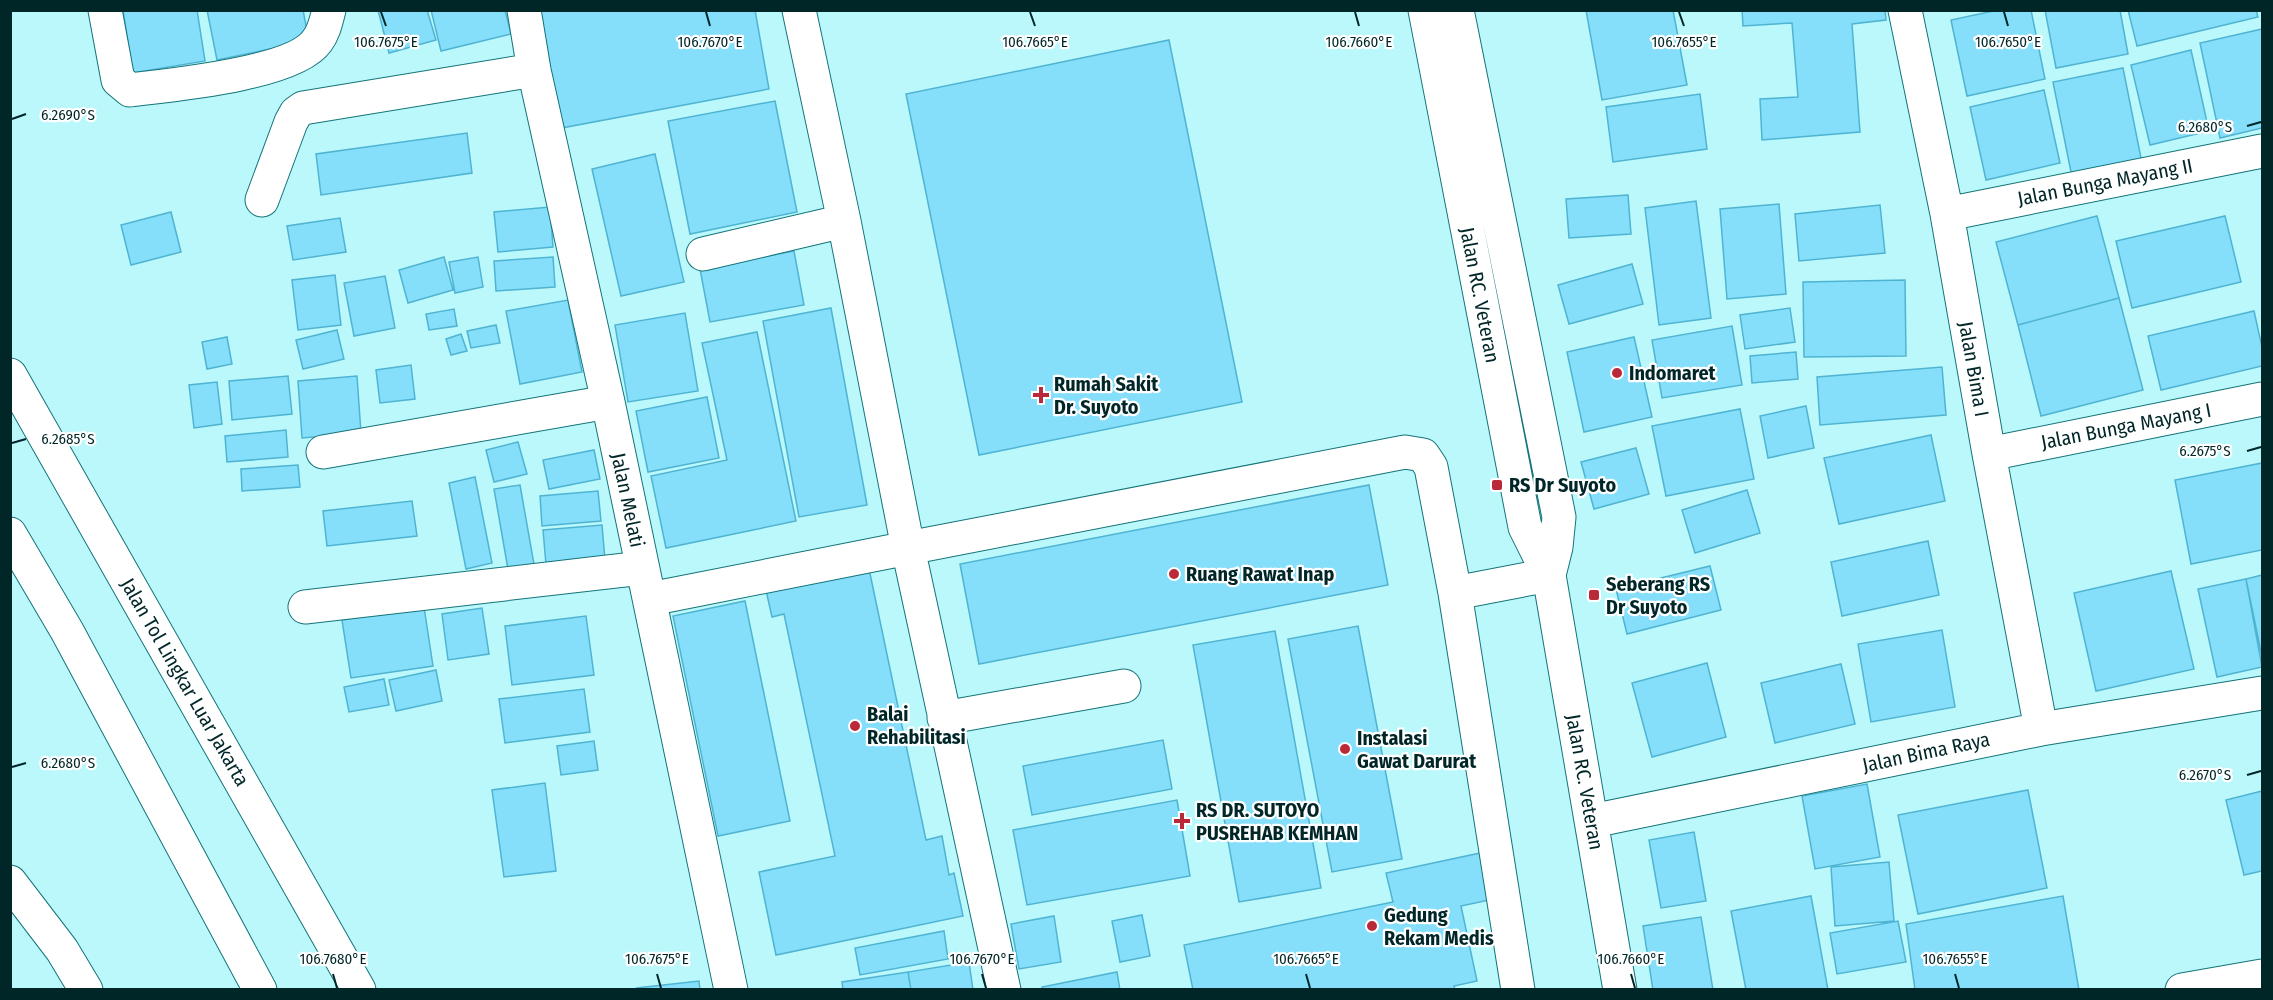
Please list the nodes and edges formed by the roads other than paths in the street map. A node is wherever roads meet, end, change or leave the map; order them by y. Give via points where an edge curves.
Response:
1 (105, 10) edge
2 (329, 10) edge
3 (524, 10) edge
4 (799, 10) edge
5 (1425, 10) edge
6 (1457, 10) edge
7 (1905, 10) edge
8 (534, 70) junction
9 (2262, 151) edge
10 (262, 200) dead end
11 (1947, 214) junction
12 (844, 221) junction
13 (703, 254) dead end
14 (10, 375) edge
15 (2262, 399) edge
16 (608, 402) junction
17 (323, 452) dead end
18 (1989, 454) junction
19 (10, 534) edge
20 (908, 548) junction
21 (1549, 575) junction
22 (646, 583) junction
23 (1455, 593) junction
24 (305, 607) dead end
25 (1124, 686) dead end
26 (2262, 693) edge
27 (944, 718) junction
28 (2041, 729) junction
29 (1592, 821) junction
30 (10, 882) edge
31 (2262, 976) edge
32 (86, 990) edge
33 (260, 990) edge
34 (359, 990) edge
35 (731, 990) edge
36 (1004, 990) edge
37 (1518, 990) edge
38 (1620, 990) edge
39 (2182, 990) edge

1 - 2 main road via 118,80 130,90 238,75 300,55 317,42
3 - 8 main road, Jalan Melati
4 - 12 main road
5 - 21 main road, Jalan RC. Veteran via 1525,527
6 - 21 main road, Jalan RC. Veteran via 1559,518
7 - 11 main road, Jalan Bima I
8 - 10 main road via 303,108 291,122
8 - 16 main road, Jalan Melati
9 - 11 main road, Jalan Bunga Mayang II
11 - 18 main road, Jalan Bima I
12 - 13 main road
12 - 20 main road
14 - 34 main road, Jalan Tol Lingkar Luar Jakarta
15 - 18 main road, Jalan Bunga Mayang I
16 - 17 main road
16 - 22 main road, Jalan Melati
18 - 28 main road, Jalan Bima I
19 - 33 main road via 68,631
20 - 22 main road
20 - 23 main road via 1411,452 1423,455 1431,467
20 - 27 main road
21 - 23 main road
21 - 29 main road, Jalan RC. Veteran
22 - 24 main road
22 - 35 main road, Jalan Melati
23 - 37 main road
25 - 27 main road
26 - 28 main road, Jalan Bima Raya
27 - 36 main road
28 - 29 main road, Jalan Bima Raya
29 - 38 main road, Jalan RC. Veteran
30 - 32 main road via 63,950
31 - 39 main road

